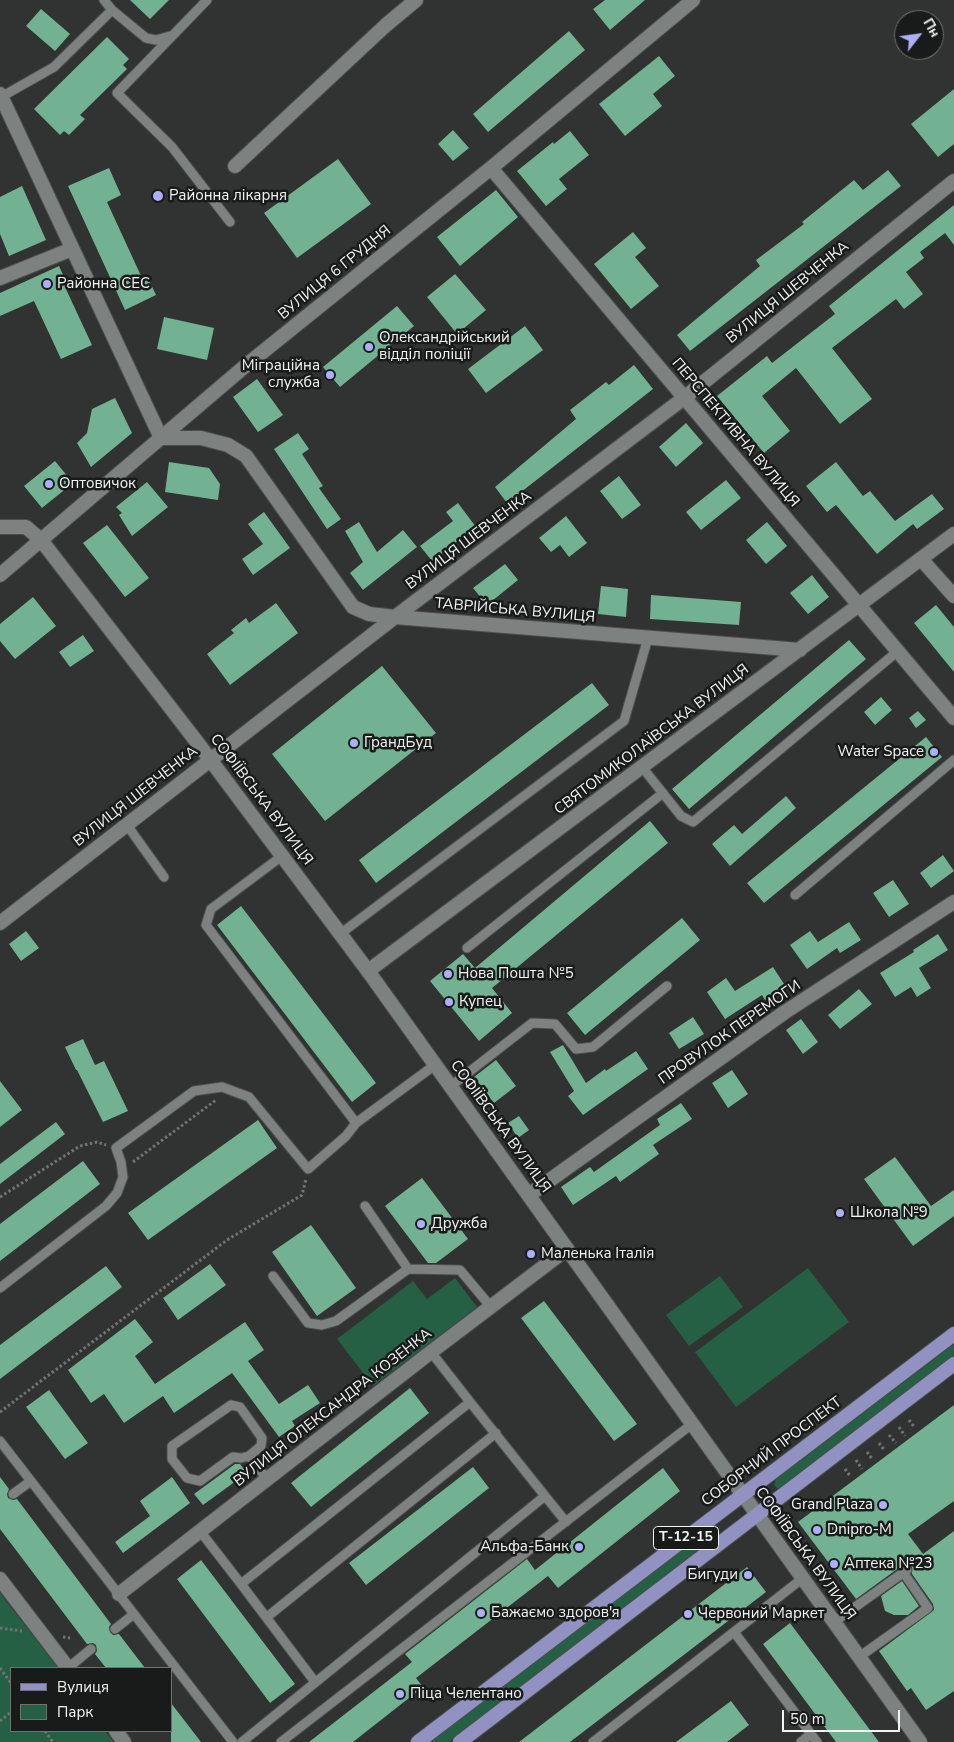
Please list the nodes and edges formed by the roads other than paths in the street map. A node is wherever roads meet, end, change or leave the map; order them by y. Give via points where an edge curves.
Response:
1 (104, 0) edge
2 (207, 0) edge
3 (416, 0) edge
4 (693, 0) edge
5 (112, 10) junction
6 (173, 35) junction
7 (0, 96) edge
8 (235, 166) dead end
9 (491, 168) junction
10 (954, 181) edge
11 (230, 222) dead end
12 (72, 249) junction
13 (0, 278) edge
14 (684, 398) junction
15 (161, 438) junction
16 (0, 528) edge
17 (954, 534) edge
18 (41, 540) junction
19 (921, 560) junction
20 (0, 575) edge
21 (954, 596) edge
22 (859, 606) junction
23 (395, 617) junction
24 (648, 638) junction
25 (800, 650) junction
26 (898, 651) junction
27 (954, 718) edge
28 (211, 760) junction
29 (954, 760) edge
30 (642, 767) junction
31 (663, 793) junction
32 (127, 825) junction
33 (282, 856) junction
34 (164, 877) dead end
35 (796, 895) dead end
36 (954, 902) edge
37 (0, 923) edge
38 (340, 934) junction
39 (468, 948) dead end
40 (368, 971) junction
41 (667, 986) dead end
42 (435, 1065) junction
43 (451, 1086) junction
44 (356, 1123) junction
45 (528, 1195) junction
46 (365, 1206) dead end
47 (567, 1249) junction
48 (408, 1269) junction
49 (273, 1276) dead end
50 (0, 1288) edge
51 (490, 1307) junction
52 (954, 1334) edge
53 (431, 1352) junction
54 (954, 1364) edge
55 (470, 1402) junction
56 (692, 1424) junction
57 (496, 1434) junction
58 (0, 1441) edge
59 (249, 1456) junction
60 (267, 1479) junction
61 (30, 1481) junction
62 (13, 1494) dead end
63 (743, 1495) junction
64 (546, 1496) junction
65 (757, 1515) junction
66 (566, 1522) junction
67 (200, 1531) junction
68 (803, 1578) junction
69 (0, 1579) edge
70 (241, 1584) junction
71 (119, 1594) junction
72 (134, 1614) junction
73 (267, 1617) junction
74 (834, 1622) junction
75 (115, 1629) dead end
76 (734, 1632) junction
77 (91, 1649) dead end
78 (859, 1657) junction
79 (67, 1667) edge
80 (69, 1667) edge
81 (315, 1682) junction
82 (814, 1738) edge
83 (233, 1742) edge
84 (242, 1742) edge
85 (281, 1742) edge
86 (418, 1742) edge
87 (460, 1742) edge
88 (593, 1742) edge
89 (800, 1742) edge
90 (920, 1742) edge

1 - 5 lane
2 - 6 lane
3 - 8 street
4 - 9 street, ВУЛИЦЯ 6 ГРУДНЯ
5 - 6 lane via 146,38 161,40
5 - 7 lane via 54,67
6 - 11 lane via 117,93 172,147
7 - 12 street
9 - 14 street, ПЕРСПЕКТИВНА ВУЛИЦЯ
9 - 15 street, ВУЛИЦЯ 6 ГРУДНЯ
10 - 14 street, ВУЛИЦЯ ШЕВЧЕНКА
12 - 13 street
12 - 15 street
14 - 22 street, ПЕРСПЕКТИВНА ВУЛИЦЯ
14 - 23 street, ВУЛИЦЯ ШЕВЧЕНКА
15 - 18 street, ВУЛИЦЯ 6 ГРУДНЯ
15 - 23 street, ТАВРІЙСЬКА ВУЛИЦЯ via 201,438 228,444 246,456 353,607 369,614
16 - 18 street via 26,528
17 - 19 street, СВЯТОМИКОЛАЇВСЬКА ВУЛИЦЯ
18 - 20 street, ВУЛИЦЯ 6 ГРУДНЯ
18 - 28 street, СОФІЇВСЬКА ВУЛИЦЯ
19 - 21 street
19 - 22 street, СВЯТОМИКОЛАЇВСЬКА ВУЛИЦЯ
22 - 25 street, СВЯТОМИКОЛАЇВСЬКА ВУЛИЦЯ
22 - 26 street, ПЕРСПЕКТИВНА ВУЛИЦЯ
23 - 24 street, ТАВРІЙСЬКА ВУЛИЦЯ
23 - 28 street, ВУЛИЦЯ ШЕВЧЕНКА
24 - 25 street, ТАВРІЙСЬКА ВУЛИЦЯ
24 - 38 lane via 624,721
25 - 30 street, СВЯТОМИКОЛАЇВСЬКА ВУЛИЦЯ
26 - 27 street, ПЕРСПЕКТИВНА ВУЛИЦЯ
26 - 31 lane via 693,822 681,816
28 - 32 street, ВУЛИЦЯ ШЕВЧЕНКА
28 - 33 street, СОФІЇВСЬКА ВУЛИЦЯ
29 - 35 lane
30 - 31 lane
30 - 40 street, СВЯТОМИКОЛАЇВСЬКА ВУЛИЦЯ
31 - 39 lane
32 - 34 lane
32 - 37 street, ВУЛИЦЯ ШЕВЧЕНКА via 90,857
33 - 38 street, СОФІЇВСЬКА ВУЛИЦЯ
33 - 44 lane via 211,909 206,925
36 - 45 street, ПРОВУЛОК ПЕРЕМОГИ via 784,1012
38 - 40 street, СОФІЇВСЬКА ВУЛИЦЯ
40 - 42 street, СОФІЇВСЬКА ВУЛИЦЯ
41 - 43 lane via 593,1047 576,1049 555,1024 532,1023
42 - 43 street, СОФІЇВСЬКА ВУЛИЦЯ
42 - 44 lane
43 - 45 street, СОФІЇВСЬКА ВУЛИЦЯ
44 - 50 lane via 308,1169 249,1097 222,1087 194,1091 116,1148 123,1177 117,1193 106,1206
45 - 47 street, СОФІЇВСЬКА ВУЛИЦЯ
46 - 48 lane
47 - 51 street, ВУЛИЦЯ ОЛЕКСАНДРА КОЗЕНКА
47 - 56 street, СОФІЇВСЬКА ВУЛИЦЯ
48 - 49 lane via 336,1321 322,1325 308,1323
48 - 51 lane via 460,1270
51 - 53 street, ВУЛИЦЯ ОЛЕКСАНДРА КОЗЕНКА
52 - 63 main road, СОБОРНИЙ ПРОСПЕКТ / Т-12-15
53 - 55 lane
53 - 60 street, ВУЛИЦЯ ОЛЕКСАНДРА КОЗЕНКА
54 - 65 main road, Т-12-15
55 - 57 lane
55 - 70 lane
56 - 63 street, СОФІЇВСЬКА ВУЛИЦЯ
56 - 66 lane
57 - 64 lane
57 - 73 lane
58 - 61 lane
59 - 59 lane via 261,1446 262,1438 240,1407 230,1405 172,1446 172,1460 187,1478 200,1480 233,1457
59 - 60 lane
60 - 67 street, ВУЛИЦЯ ОЛЕКСАНДРА КОЗЕНКА
61 - 62 lane
61 - 71 lane
63 - 65 street, СОФІЇВСЬКА ВУЛИЦЯ
63 - 86 main road, СОБОРНИЙ ПРОСПЕКТ / Т-12-15
64 - 66 lane
64 - 81 lane
65 - 68 street, СОФІЇВСЬКА ВУЛИЦЯ
65 - 87 main road, Т-12-15
66 - 85 lane
67 - 70 lane
67 - 71 street, ВУЛИЦЯ ОЛЕКСАНДРА КОЗЕНКА
68 - 74 street, СОФІЇВСЬКА ВУЛИЦЯ
68 - 76 lane
69 - 79 street
70 - 73 lane
71 - 72 lane
72 - 75 lane
72 - 83 lane
73 - 81 lane
74 - 78 street, СОФІЇВСЬКА ВУЛИЦЯ
74 - 78 lane via 906,1571 928,1608
76 - 82 lane
76 - 88 lane
77 - 80 lane
78 - 90 street, СОФІЇВСЬКА ВУЛИЦЯ
81 - 84 lane
82 - 89 lane

